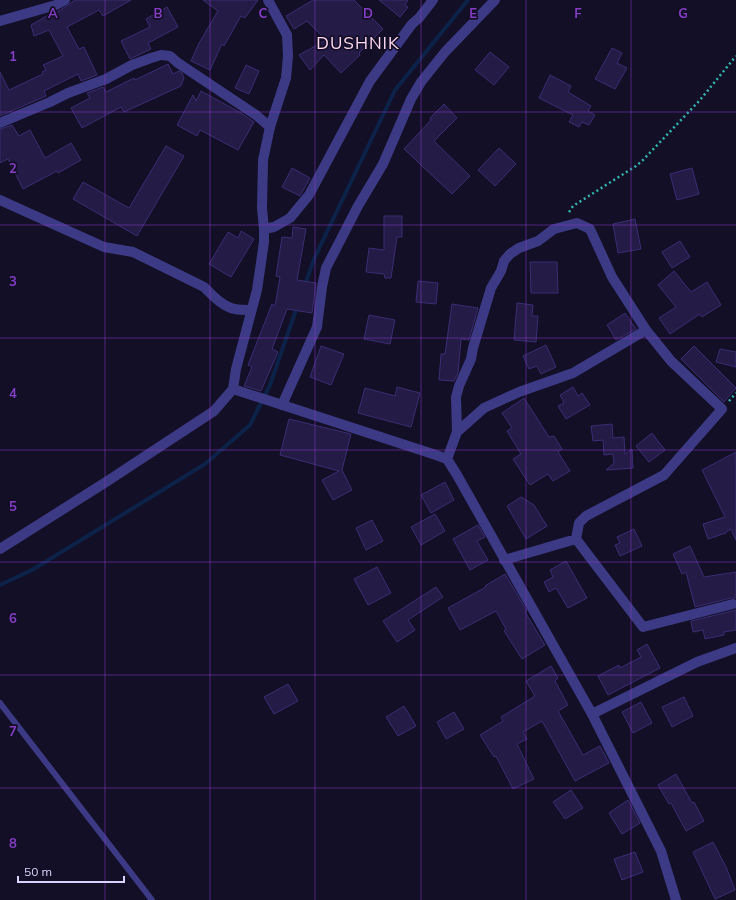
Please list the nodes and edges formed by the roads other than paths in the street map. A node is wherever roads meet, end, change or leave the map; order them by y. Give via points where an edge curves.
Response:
1 (65, 0) edge
2 (268, 0) edge
3 (433, 0) edge
4 (495, 0) edge
5 (0, 21) edge
6 (0, 124) edge
7 (270, 127) junction
8 (0, 200) edge
9 (264, 229) junction
10 (251, 310) junction
11 (646, 330) junction
12 (233, 389) junction
13 (277, 404) junction
14 (457, 432) junction
15 (447, 459) junction
16 (576, 539) junction
17 (0, 549) edge
18 (504, 560) junction
19 (733, 604) dead end
20 (736, 648) edge
21 (0, 703) edge
22 (592, 714) junction
23 (152, 900) edge
24 (676, 900) edge

1 - 5 street
2 - 7 street via 287,36 288,49 286,78
3 - 9 street via 370,81 309,195 290,218 274,227
4 - 13 street via 442,55 411,99 384,164 358,206 326,268 318,327
6 - 7 street via 68,92 161,55 170,56
7 - 9 street via 263,160
8 - 10 street via 104,247 133,252 204,287 225,305 234,309
9 - 10 street via 257,290
10 - 12 street
11 - 14 street via 573,373 519,392 484,408
11 - 14 street via 612,277 590,229 577,223 554,229 538,241 510,254 491,288 471,359 456,397
11 - 16 street via 671,361 722,409 664,475 586,516 579,523
12 - 13 street
12 - 17 street via 214,411
13 - 15 street
14 - 15 street
15 - 18 street
16 - 18 street
16 - 19 street via 643,627
18 - 22 street
20 - 22 street via 697,662
21 - 23 lane
22 - 24 street via 661,851

